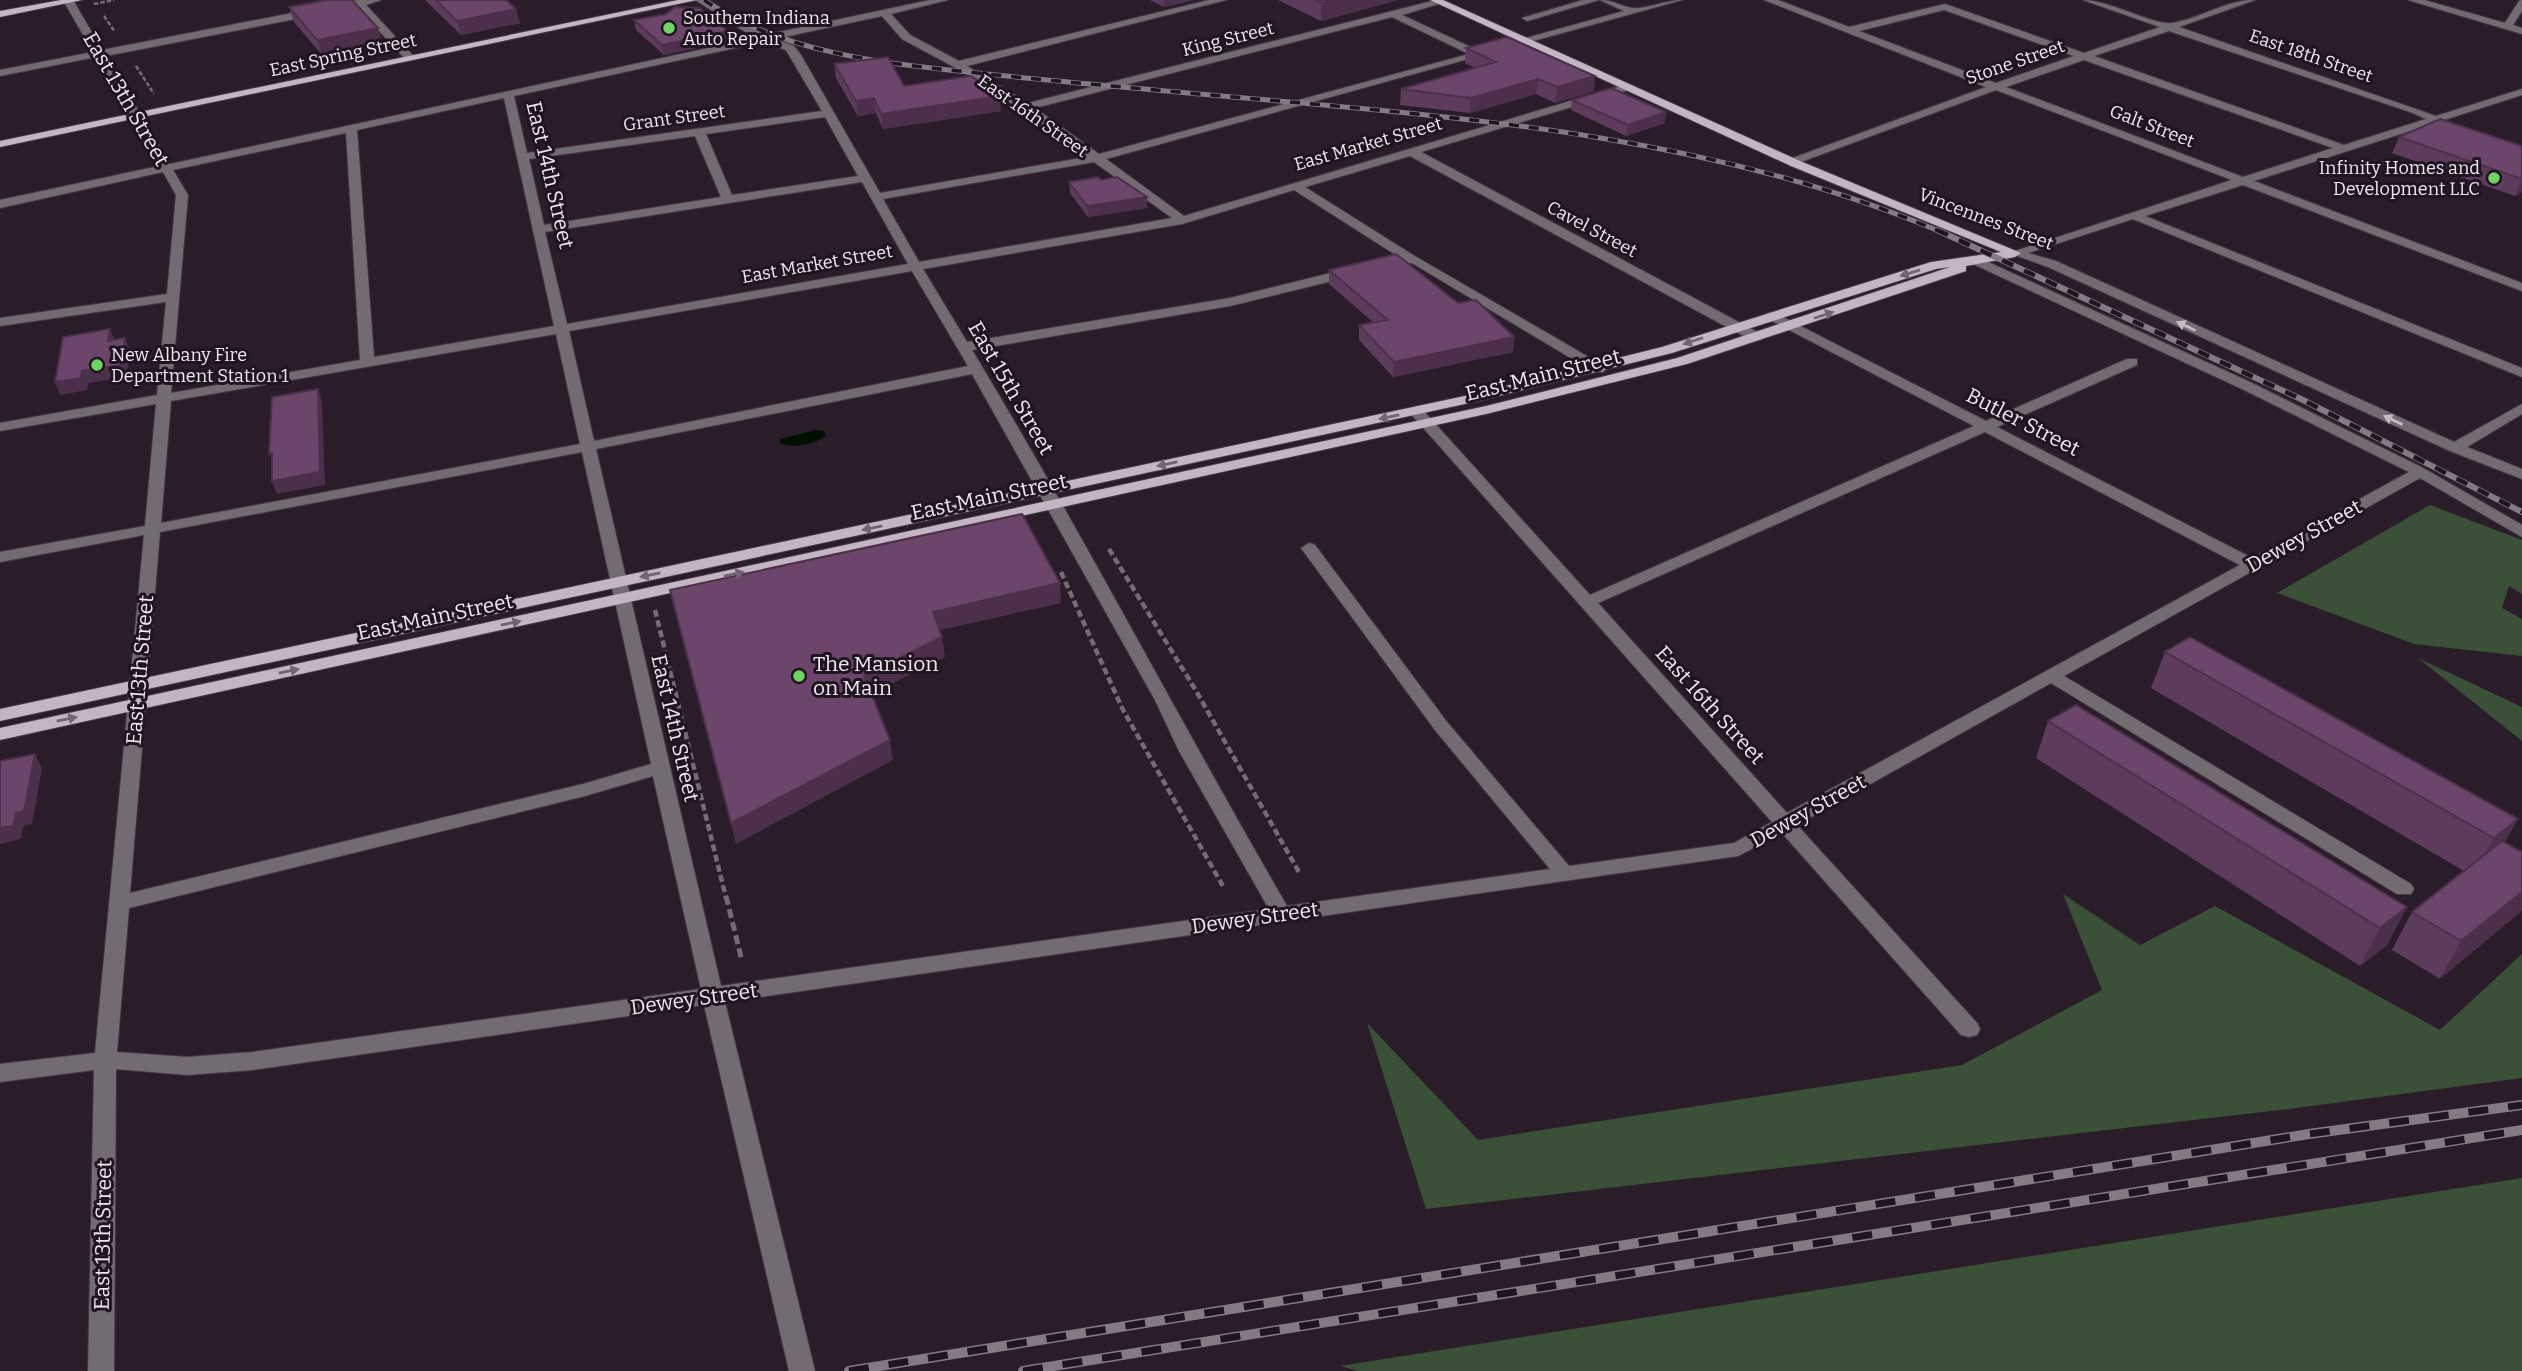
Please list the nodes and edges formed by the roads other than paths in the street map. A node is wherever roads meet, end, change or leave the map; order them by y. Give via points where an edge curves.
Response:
1 (376, 0) edge
2 (692, 0) edge
3 (700, 0) edge
4 (943, 0) edge
5 (1220, 0) edge
6 (1594, 0) edge
7 (1605, 0) edge
8 (1677, 0) edge
9 (1769, 0) edge
10 (2088, 0) edge
11 (2250, 0) edge
12 (2413, 0) edge
13 (71, 1) edge
14 (1437, 1) edge
15 (2522, 3) edge
16 (359, 4) junction
17 (1634, 12) junction
18 (885, 13) junction
19 (0, 14) edge
20 (1392, 14) junction
21 (1527, 18) dead end
22 (2170, 27) junction
23 (2507, 27) junction
24 (1849, 30) junction
25 (2522, 32) edge
26 (764, 39) junction
27 (1529, 41) junction
28 (100, 54) junction
29 (1478, 54) junction
30 (2086, 56) junction
31 (411, 58) junction
32 (957, 65) junction
33 (0, 74) edge
34 (1997, 86) junction
35 (1628, 87) junction
36 (2522, 92) edge
37 (508, 94) junction
38 (1026, 107) junction
39 (830, 113) junction
40 (135, 116) junction
41 (2433, 119) junction
42 (2456, 126) edge
43 (351, 127) junction
44 (699, 132) junction
45 (0, 144) edge
46 (2345, 149) junction
47 (1412, 152) junction
48 (522, 157) junction
49 (1094, 159) junction
50 (1794, 161) junction
51 (166, 167) junction
52 (867, 178) junction
53 (2244, 180) junction
54 (1295, 186) junction
55 (877, 197) junction
56 (728, 200) junction
57 (0, 204) edge
58 (2133, 215) junction
59 (1182, 220) junction
60 (539, 229) junction
61 (2015, 253) junction
62 (1409, 258) junction
63 (1977, 261) junction
64 (915, 266) junction
65 (2522, 287) edge
66 (173, 297) junction
67 (1773, 316) junction
68 (0, 322) edge
69 (1791, 326) junction
70 (1737, 327) junction
71 (561, 328) junction
72 (1756, 337) junction
73 (963, 347) junction
74 (367, 362) junction
75 (2132, 362) dead end
76 (976, 369) junction
77 (1599, 369) junction
78 (2522, 373) edge
79 (164, 398) junction
80 (2522, 408) edge
81 (1421, 417) junction
82 (0, 427) edge
83 (1987, 427) junction
84 (588, 446) junction
85 (2455, 448) junction
86 (2420, 472) junction
87 (2522, 474) edge
88 (1050, 497) junction
89 (152, 529) junction
90 (2522, 532) edge
91 (1310, 548) dead end
92 (0, 557) edge
93 (2253, 565) junction
94 (621, 590) junction
95 (1587, 602) junction
96 (2052, 676) junction
97 (138, 685) junction
98 (136, 704) junction
99 (0, 715) edge
100 (0, 734) edge
101 (661, 766) junction
102 (1785, 824) junction
103 (1564, 874) junction
104 (2404, 889) dead end
105 (119, 903) junction
106 (1282, 914) junction
107 (713, 997) junction
108 (1969, 1029) dead end
109 (105, 1060) junction
110 (0, 1073) edge
111 (100, 1371) edge
112 (802, 1371) edge

1 - 16 street
2 - 31 main road, East Spring Street
3 - 26 street, East 15th Street
4 - 18 street
5 - 32 street
6 - 21 street
7 - 17 street
8 - 17 street
9 - 24 street, Galt Street
10 - 22 street, East 18th Street
11 - 22 street, Stone Street
12 - 23 street
13 - 19 main road
13 - 28 street, East 13th Street
14 - 20 street, King Street
14 - 27 main road, Vincennes Street
15 - 23 street
16 - 28 street
16 - 31 street
17 - 27 street
18 - 26 street
18 - 32 street, East 16th Street via 906,37
20 - 29 street
20 - 38 street, King Street
22 - 30 street, Stone Street
22 - 41 street, East 18th Street
23 - 25 street
24 - 30 street via 1945,7
24 - 34 street, Galt Street
26 - 37 street
26 - 39 street, East 15th Street via 790,48
27 - 29 street
27 - 35 main road, Vincennes Street
28 - 33 street
28 - 40 street, East 13th Street
29 - 49 street
30 - 34 street, Stone Street
30 - 46 street
31 - 40 main road, East Spring Street
32 - 38 street, East 16th Street
34 - 50 street, Stone Street
34 - 53 street, Galt Street
35 - 47 street, East Market Street
35 - 50 main road, Vincennes Street
36 - 41 street
37 - 43 street
37 - 48 street, East 14th Street
38 - 49 street, East 16th Street
39 - 44 street, Grant Street
39 - 52 street, East 15th Street
40 - 45 main road, East Spring Street
40 - 51 street, East 13th Street
41 - 42 street, East 18th Street
41 - 46 street
43 - 51 street
43 - 74 street
44 - 48 street, Grant Street
44 - 56 street
46 - 53 street
47 - 54 street, East Market Street
47 - 70 street, Cavel Street
48 - 60 street, East 14th Street
49 - 55 street
49 - 59 street, East 16th Street
50 - 61 main road, Vincennes Street
51 - 57 street
51 - 66 street, East 13th Street via 182,195
52 - 55 street, East 15th Street
52 - 56 street
53 - 58 street
53 - 65 street, Galt Street
54 - 59 street, East Market Street
54 - 62 street
55 - 64 street, East 15th Street
56 - 60 street
58 - 61 street
58 - 78 street
59 - 64 street, East Market Street
60 - 71 street, East 14th Street
61 - 63 main road, East Main Street
85 -> 61 street, Vincennes Street via 2052,264
62 - 73 street via 1230,302
62 - 77 street
63 -> 67 main road, East Main Street via 1935,265
69 -> 63 main road, East Main Street
63 - 86 street
64 - 71 street, East Market Street
64 - 73 street, East 15th Street
66 - 68 street
66 - 79 street, East 13th Street
67 - 69 street, Butler Street
67 - 70 main road, East Main Street
69 - 72 main road, East Main Street
69 - 83 street, Butler Street
70 - 72 street, Cavel Street
70 -> 77 main road, East Main Street
71 - 74 street, East Market Street
71 - 84 street, East 14th Street
72 - 81 main road, East Main Street via 1619,379
73 - 76 street, East 15th Street
74 - 79 street, East Market Street
75 - 83 street
76 - 84 street
76 - 88 street, East 15th Street
77 - 81 main road, East Main Street
79 - 82 street, East Market Street
79 - 89 street, East 13th Street
80 - 85 street
81 - 88 main road, East Main Street
81 - 95 street, East 16th Street
83 - 93 street, Butler Street
83 - 95 street
84 - 89 street
84 - 94 street, East 14th Street
85 - 87 street, Vincennes Street
86 - 90 street
86 - 93 street, Dewey Street
88 - 94 main road, East Main Street
88 - 106 street, East 15th Street
89 - 92 street
89 - 97 street, East 13th Street
91 - 103 street via 1441,726
93 - 96 street, Dewey Street
94 - 97 main road, East Main Street
98 -> 94 main road, East Main Street
94 - 101 street, East 14th Street
95 - 102 street, East 16th Street
96 - 102 street, Dewey Street
96 - 104 street
97 - 98 street, East 13th Street
97 - 99 main road, East Main Street
100 -> 98 main road, East Main Street
98 - 105 street, East 13th Street
101 - 105 street via 584,790
101 - 107 street, East 14th Street
102 - 103 street, Dewey Street via 1738,849
102 - 108 street, East 16th Street
103 - 106 street, Dewey Street
105 - 109 street, East 13th Street
106 - 107 street, Dewey Street
107 - 109 street, Dewey Street via 253,1061 187,1066
107 - 112 street, East 14th Street
109 - 110 street, Dewey Street
109 - 111 street, East 13th Street

